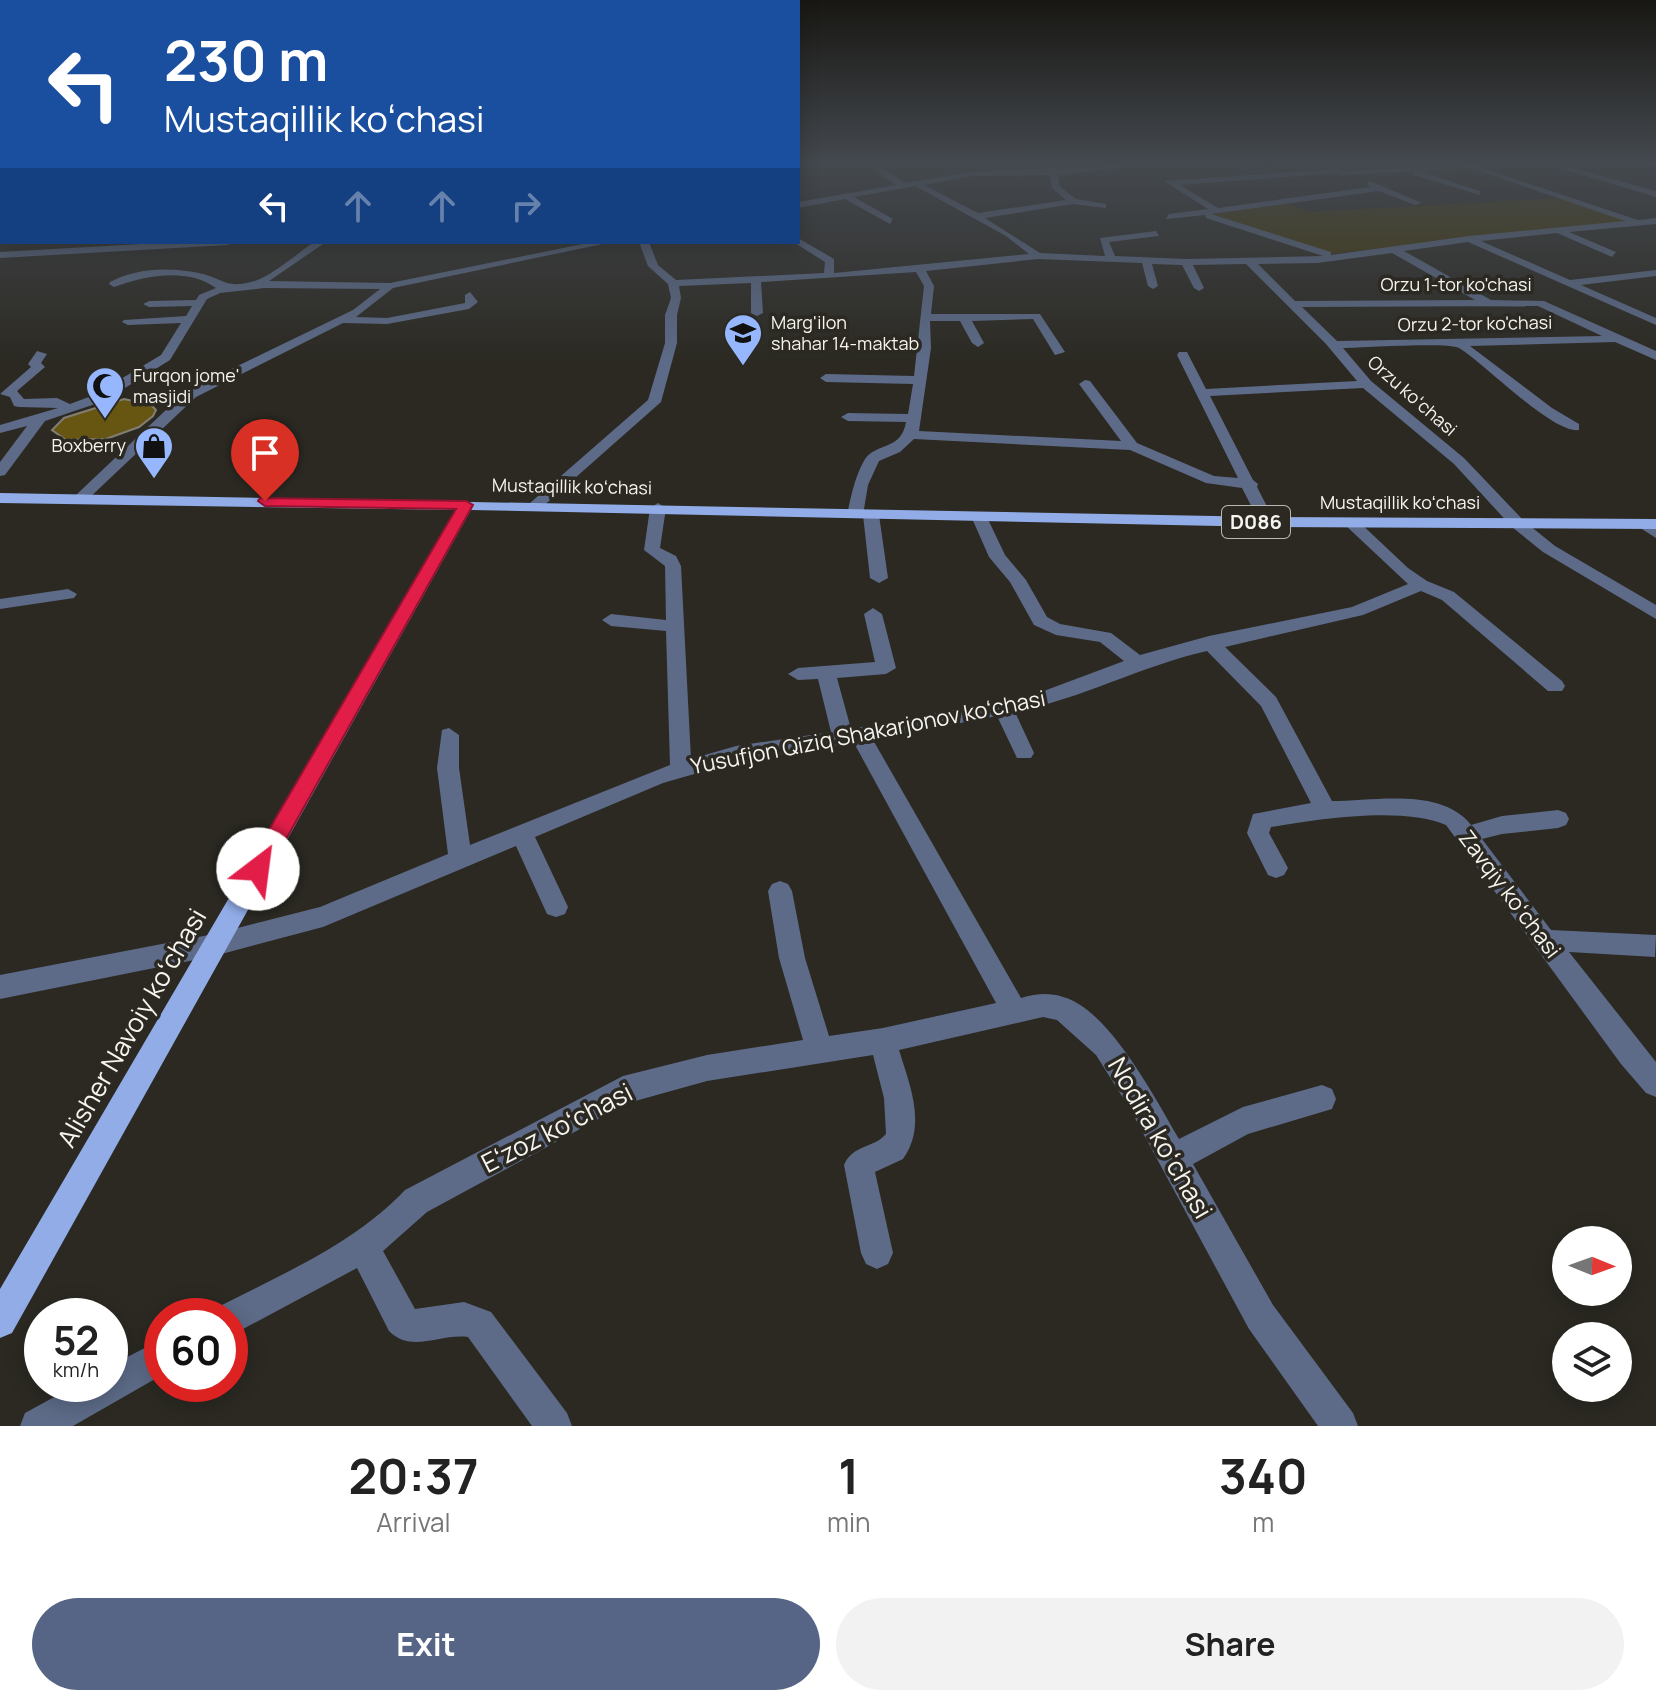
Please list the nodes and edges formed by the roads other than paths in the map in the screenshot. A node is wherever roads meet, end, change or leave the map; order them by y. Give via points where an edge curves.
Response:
1 (998, 230) edge
2 (1250, 230) edge
3 (1572, 230) edge
4 (1557, 231) junction
5 (1156, 234) dead end
6 (1469, 239) junction
7 (800, 242) edge
8 (20, 244) edge
9 (76, 244) edge
10 (200, 244) edge
11 (318, 244) edge
12 (593, 244) edge
13 (645, 244) edge
14 (1393, 249) junction
15 (62, 254) junction
16 (1612, 254) dead end
17 (3, 255) edge
18 (1038, 256) junction
19 (1336, 257) junction
20 (1111, 258) junction
21 (1146, 260) junction
22 (1249, 261) junction
23 (1186, 262) junction
24 (920, 270) junction
25 (1656, 273) edge
26 (125, 275) junction
27 (100, 276) dead end
28 (829, 276) junction
29 (756, 278) junction
30 (673, 283) junction
31 (1565, 283) junction
32 (114, 284) dead end
33 (255, 286) junction
34 (390, 286) junction
35 (1153, 286) dead end
36 (223, 288) junction
37 (1199, 288) dead end
38 (470, 295) dead end
39 (199, 303) junction
40 (1490, 303) junction
41 (149, 304) dead end
42 (1292, 304) junction
43 (1656, 310) edge
44 (1634, 312) junction
45 (757, 313) dead end
46 (964, 317) junction
47 (924, 318) junction
48 (189, 319) junction
49 (339, 320) junction
50 (128, 322) dead end
51 (1656, 322) edge
52 (1620, 339) junction
53 (1458, 342) junction
54 (978, 343) dead end
55 (1332, 345) junction
56 (1059, 352) dead end
57 (41, 354) dead end
58 (1183, 355) dead end
59 (1656, 356) edge
60 (826, 378) dead end
61 (920, 380) junction
62 (1085, 384) dead end
63 (1366, 384) junction
64 (1203, 393) junction
65 (70, 409) junction
66 (848, 417) dead end
67 (40, 418) junction
68 (913, 418) junction
69 (1574, 427) dead end
70 (0, 429) edge
71 (911, 435) junction
72 (1132, 446) junction
73 (0, 472) edge
74 (1251, 484) junction
75 (0, 498) edge
76 (81, 498) junction
77 (535, 506) junction
78 (0, 508) edge
79 (463, 510) junction
80 (657, 513) junction
81 (863, 515) junction
82 (979, 516) junction
83 (1267, 522) junction
84 (1351, 523) junction
85 (1518, 524) junction
86 (1651, 527) edge
87 (879, 578) dead end
88 (1421, 585) junction
89 (68, 594) dead end
90 (0, 604) edge
91 (1656, 613) edge
92 (873, 614) dead end
93 (611, 620) dead end
94 (673, 626) junction
95 (1209, 642) junction
96 (1138, 663) junction
97 (826, 672) junction
98 (798, 674) dead end
99 (1555, 686) dead end
100 (1003, 708) junction
101 (449, 735) dead end
102 (851, 736) junction
103 (1024, 753) dead end
104 (681, 770) junction
105 (1325, 809) junction
106 (1558, 819) dead end
107 (522, 833) junction
108 (1466, 835) junction
109 (460, 860) junction
110 (1276, 868) dead end
111 (780, 891) dead end
112 (556, 907) dead end
113 (1545, 940) junction
114 (214, 945) junction
115 (1655, 946) edge
116 (0, 987) edge
117 (1015, 1013) junction
118 (883, 1041) junction
119 (820, 1050) junction
120 (1656, 1083) edge
121 (1322, 1099) dead end
122 (1172, 1159) junction
123 (363, 1246) junction
124 (877, 1253) dead end
125 (248, 1309) edge
126 (0, 1321) edge
127 (144, 1366) edge
128 (38, 1426) edge
129 (554, 1426) edge
130 (1340, 1426) edge

1 - 18 street
2 - 19 street
3 - 4 street
4 - 6 street
4 - 16 street
5 - 20 street via 1102,241
6 - 14 street
6 - 31 street
7 - 28 street via 830,261
8 - 17 street
9 - 15 street
10 - 15 street
11 - 33 street
12 - 34 street via 511,256
13 - 30 street via 653,266
14 - 19 street
14 - 40 street
15 - 17 street
18 - 20 street
18 - 24 street
19 - 22 street
20 - 21 street
21 - 23 street
21 - 35 street
22 - 23 street
22 - 42 street, Orzu koʻchasi
23 - 37 street
24 - 28 street
24 - 47 street via 929,286
25 - 31 street
26 - 27 street
26 - 32 street
26 - 36 street via 189,274
28 - 29 street
29 - 30 street
29 - 45 street
30 - 77 street via 671,343 654,402
31 - 44 street
33 - 34 street
33 - 36 street
34 - 49 street
36 - 39 street via 210,291
38 - 49 street via 471,305 392,321
39 - 41 street
39 - 48 street
40 - 42 street, Orzu 1-tor ko'chasi
40 - 52 street, Orzu 1-tor ko'chasi via 1540,303
42 - 55 street, Orzu koʻchasi
43 - 44 street
44 - 51 street
46 - 47 street
46 - 54 street
46 - 56 street via 1036,316
47 - 61 street
48 - 50 street
48 - 65 street via 166,357 99,398
49 - 76 street via 191,394
52 - 53 street, Orzu 2-tor ko'chasi
52 - 59 street, Orzu 1-tor ko'chasi
53 - 55 street, Orzu 2-tor ko'chasi
53 - 69 street
55 - 63 street, Orzu koʻchasi
57 - 65 street via 34,364 39,367 6,393 15,394 19,403 57,402
58 - 64 street
60 - 61 street
61 - 68 street
62 - 72 street
63 - 64 street
63 - 85 street, Orzu koʻchasi via 1459,461
64 - 74 street
65 - 67 street
66 - 68 street
67 - 70 street
67 - 73 street
68 - 71 street
71 - 72 street
71 - 81 street via 873,458 861,485
72 - 74 street via 1211,480
74 - 83 street
75 - 76 main road, Mustaqillik koʻchasi / D086
76 - 79 main road, Mustaqillik koʻchasi / D086
77 - 79 main road, Mustaqillik koʻchasi / D086
77 - 80 main road, Mustaqillik koʻchasi / D086
78 - 79 main road, Mustaqillik koʻchasi / D086
79 - 80 main road, Mustaqillik koʻchasi / D086
79 - 114 main road, Alisher Navoiy koʻchasi
80 - 81 main road, Mustaqillik koʻchasi / D086
80 - 94 street via 652,550 673,563
81 - 82 main road, Mustaqillik koʻchasi / D086
81 - 87 street
82 - 83 main road, Mustaqillik koʻchasi / D086
82 - 96 street via 997,557 1040,621 1105,637
83 - 84 main road, Mustaqillik koʻchasi / D086
84 - 85 main road, Mustaqillik koʻchasi / D086
84 - 88 street
85 - 86 main road, Mustaqillik koʻchasi / D086
85 - 91 street, Orzu koʻchasi via 1549,549
88 - 95 street, Yusufjon Qiziq Shakarjonov koʻchasi via 1357,611
88 - 99 street via 1448,596
89 - 90 street
92 - 97 street via 886,668
93 - 94 street
94 - 104 street
95 - 96 street, Yusufjon Qiziq Shakarjonov koʻchasi
95 - 105 street via 1269,702
96 - 100 street, Yusufjon Qiziq Shakarjonov koʻchasi
97 - 98 street
97 - 102 street
100 - 102 street, Yusufjon Qiziq Shakarjonov koʻchasi
100 - 103 street
101 - 109 street
102 - 104 street, Yusufjon Qiziq Shakarjonov koʻchasi via 736,754
102 - 117 street
104 - 107 street, Yusufjon Qiziq Shakarjonov koʻchasi
105 - 108 street, Zavqiy koʻchasi via 1431,809 1454,819
105 - 110 street, Zavqiy koʻchasi via 1261,820 1258,833
106 - 108 street
107 - 109 street, Yusufjon Qiziq Shakarjonov koʻchasi
107 - 112 street
108 - 113 street, Zavqiy koʻchasi
109 - 114 street, Yusufjon Qiziq Shakarjonov koʻchasi via 323,917
111 - 119 street via 792,958
113 - 115 street
113 - 120 street, Zavqiy koʻchasi
114 - 116 street, Yusufjon Qiziq Shakarjonov koʻchasi
114 - 126 main road, Alisher Navoiy koʻchasi
117 - 118 street, Eʻzoz koʻchasi
117 - 122 street, Nodira koʻchasi via 1043,1005 1064,1009 1093,1031 1140,1099
118 - 119 street, Eʻzoz koʻchasi
118 - 124 street via 904,1124 893,1149 859,1165
119 - 123 street, Eʻzoz koʻchasi via 707,1068 623,1090 416,1201 404,1217
121 - 122 street via 1243,1121
122 - 130 street, Nodira koʻchasi via 1261,1317
123 - 125 street, Eʻzoz koʻchasi
123 - 129 street via 409,1327 464,1319 479,1324
127 - 128 street

